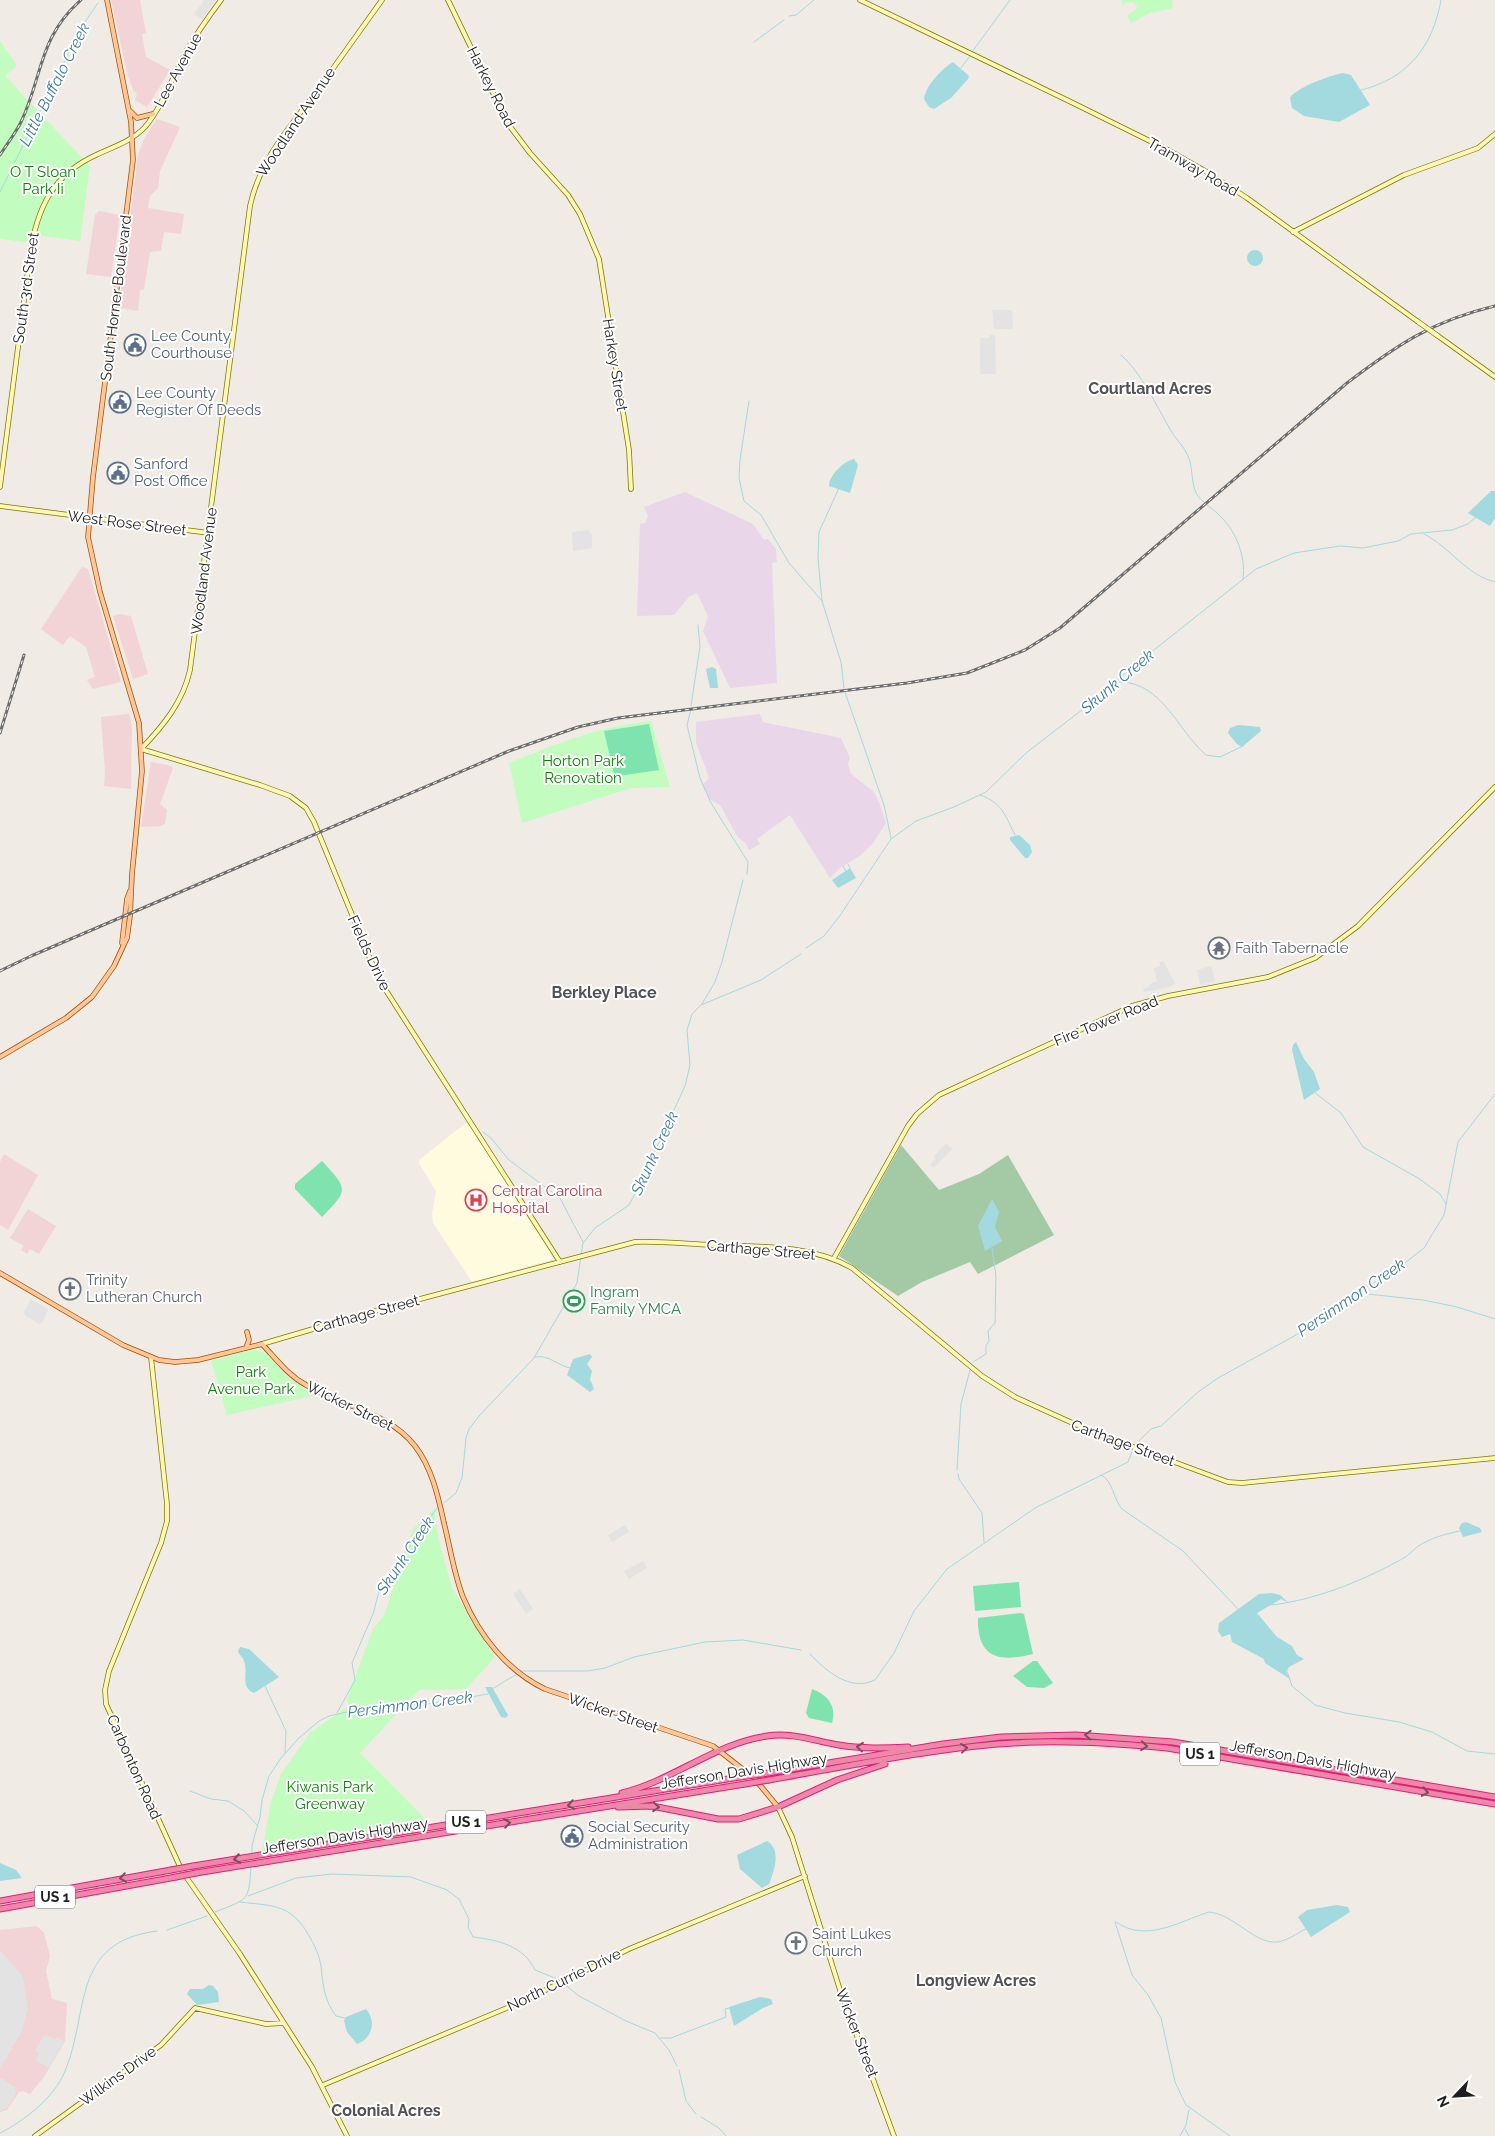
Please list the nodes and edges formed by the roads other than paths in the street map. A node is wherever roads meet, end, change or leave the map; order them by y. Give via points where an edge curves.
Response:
1 (107, 0) edge
2 (221, 0) edge
3 (382, 0) edge
4 (448, 0) edge
5 (862, 1) edge
6 (128, 109) junction
7 (153, 113) junction
8 (1495, 134) edge
9 (132, 138) junction
10 (1293, 232) junction
11 (592, 242) joint
12 (1495, 377) edge
13 (0, 487) edge
14 (631, 489) dead end
15 (0, 506) edge
16 (89, 518) junction
17 (209, 533) junction
18 (141, 749) junction
19 (1495, 787) edge
20 (0, 1057) edge
21 (834, 1258) junction
22 (560, 1262) junction
23 (0, 1273) edge
24 (247, 1332) dead end
25 (262, 1344) junction
26 (246, 1348) junction
27 (151, 1357) junction
28 (1495, 1458) edge
29 (944, 1744) junction
30 (720, 1751) junction
31 (916, 1756) junction
32 (1495, 1797) edge
33 (598, 1800) junction
34 (1495, 1804) edge
35 (778, 1807) junction
36 (590, 1808) junction
37 (805, 1876) junction
38 (0, 1900) edge
39 (0, 1908) edge
40 (284, 2023) junction
41 (323, 2085) junction
42 (35, 2136) edge
43 (347, 2136) edge
44 (894, 2136) edge

1 - 6 main road, South Horner Boulevard
2 - 7 street, Lee Avenue via 188,49
3 - 17 street, Woodland Avenue via 262,167 255,183
4 - 11 street, Harkey Road via 508,124 568,195
5 - 10 street, Tramway Road via 1166,149 1233,189
6 - 7 main road via 137,118
6 - 9 main road, South Horner Boulevard
7 - 9 street, Lee Avenue via 145,127
8 - 10 street via 1478,148 1404,175
9 - 13 street, South 3rd Street via 70,171 51,192 37,217
9 - 16 main road, South Horner Boulevard via 132,181
10 - 12 street, Tramway Road, bridge
11 - 14 street, Harkey Street via 601,270 629,450
15 - 16 street, West Rose Street
16 - 17 street, West Rose Street
16 - 18 main road, South Horner Boulevard via 92,564 138,718
17 - 18 street, Woodland Avenue via 186,686 174,709
18 - 20 main road, South Horner Boulevard via 142,771 127,938 109,974 85,1004
18 - 22 street, Fields Drive via 260,785 290,796 306,808 378,978
19 - 21 street, Fire Tower Road via 1358,926 1316,958 1268,977 1132,1006 939,1095 908,1126
21 - 22 street, Carthage Street via 776,1248 657,1241 635,1242
21 - 28 street, Carthage Street via 863,1275 983,1376 1015,1398 1088,1430 1228,1482
22 - 25 street, Carthage Street
23 - 27 main road, Carthage Street via 123,1345
24 - 26 main road via 250,1340
25 - 26 main road, Carthage Street
25 - 30 main road, Wicker Street via 291,1375 306,1385 372,1415 401,1432 415,1446 436,1488 462,1596 500,1656 520,1674 558,1694 704,1742
26 - 27 main road, Carthage Street via 187,1362
27 - 40 street, Carbonton Road via 167,1521 109,1671 104,1690 106,1704 182,1872
29 -> 30 highway via 871,1748 770,1735
32 -> 29 highway, Jefferson Davis Highway / US 1 via 1142,1739 1050,1735
29 - 33 highway, Jefferson Davis Highway / US 1, bridge
30 - 33 highway via 640,1788
30 - 35 main road, Wicker Street via 754,1778
31 -> 34 highway, Jefferson Davis Highway / US 1 via 1025,1742 1116,1743 1167,1748
31 - 35 highway via 874,1766
31 - 36 highway, Jefferson Davis Highway / US 1, bridge
33 -> 38 highway, Jefferson Davis Highway / US 1, bridge
36 -> 35 highway via 652,1806 718,1819 739,1819
35 - 37 street, Wicker Street
39 -> 36 highway, Jefferson Davis Highway / US 1, bridge
37 - 41 street, North Currie Drive via 629,1949 521,2002
37 - 44 street, Wicker Street via 840,1990
40 - 41 street, Carbonton Road
40 - 42 street, Wilkins Drive via 266,2024 195,2008 161,2045
41 - 43 street, Carbonton Road

